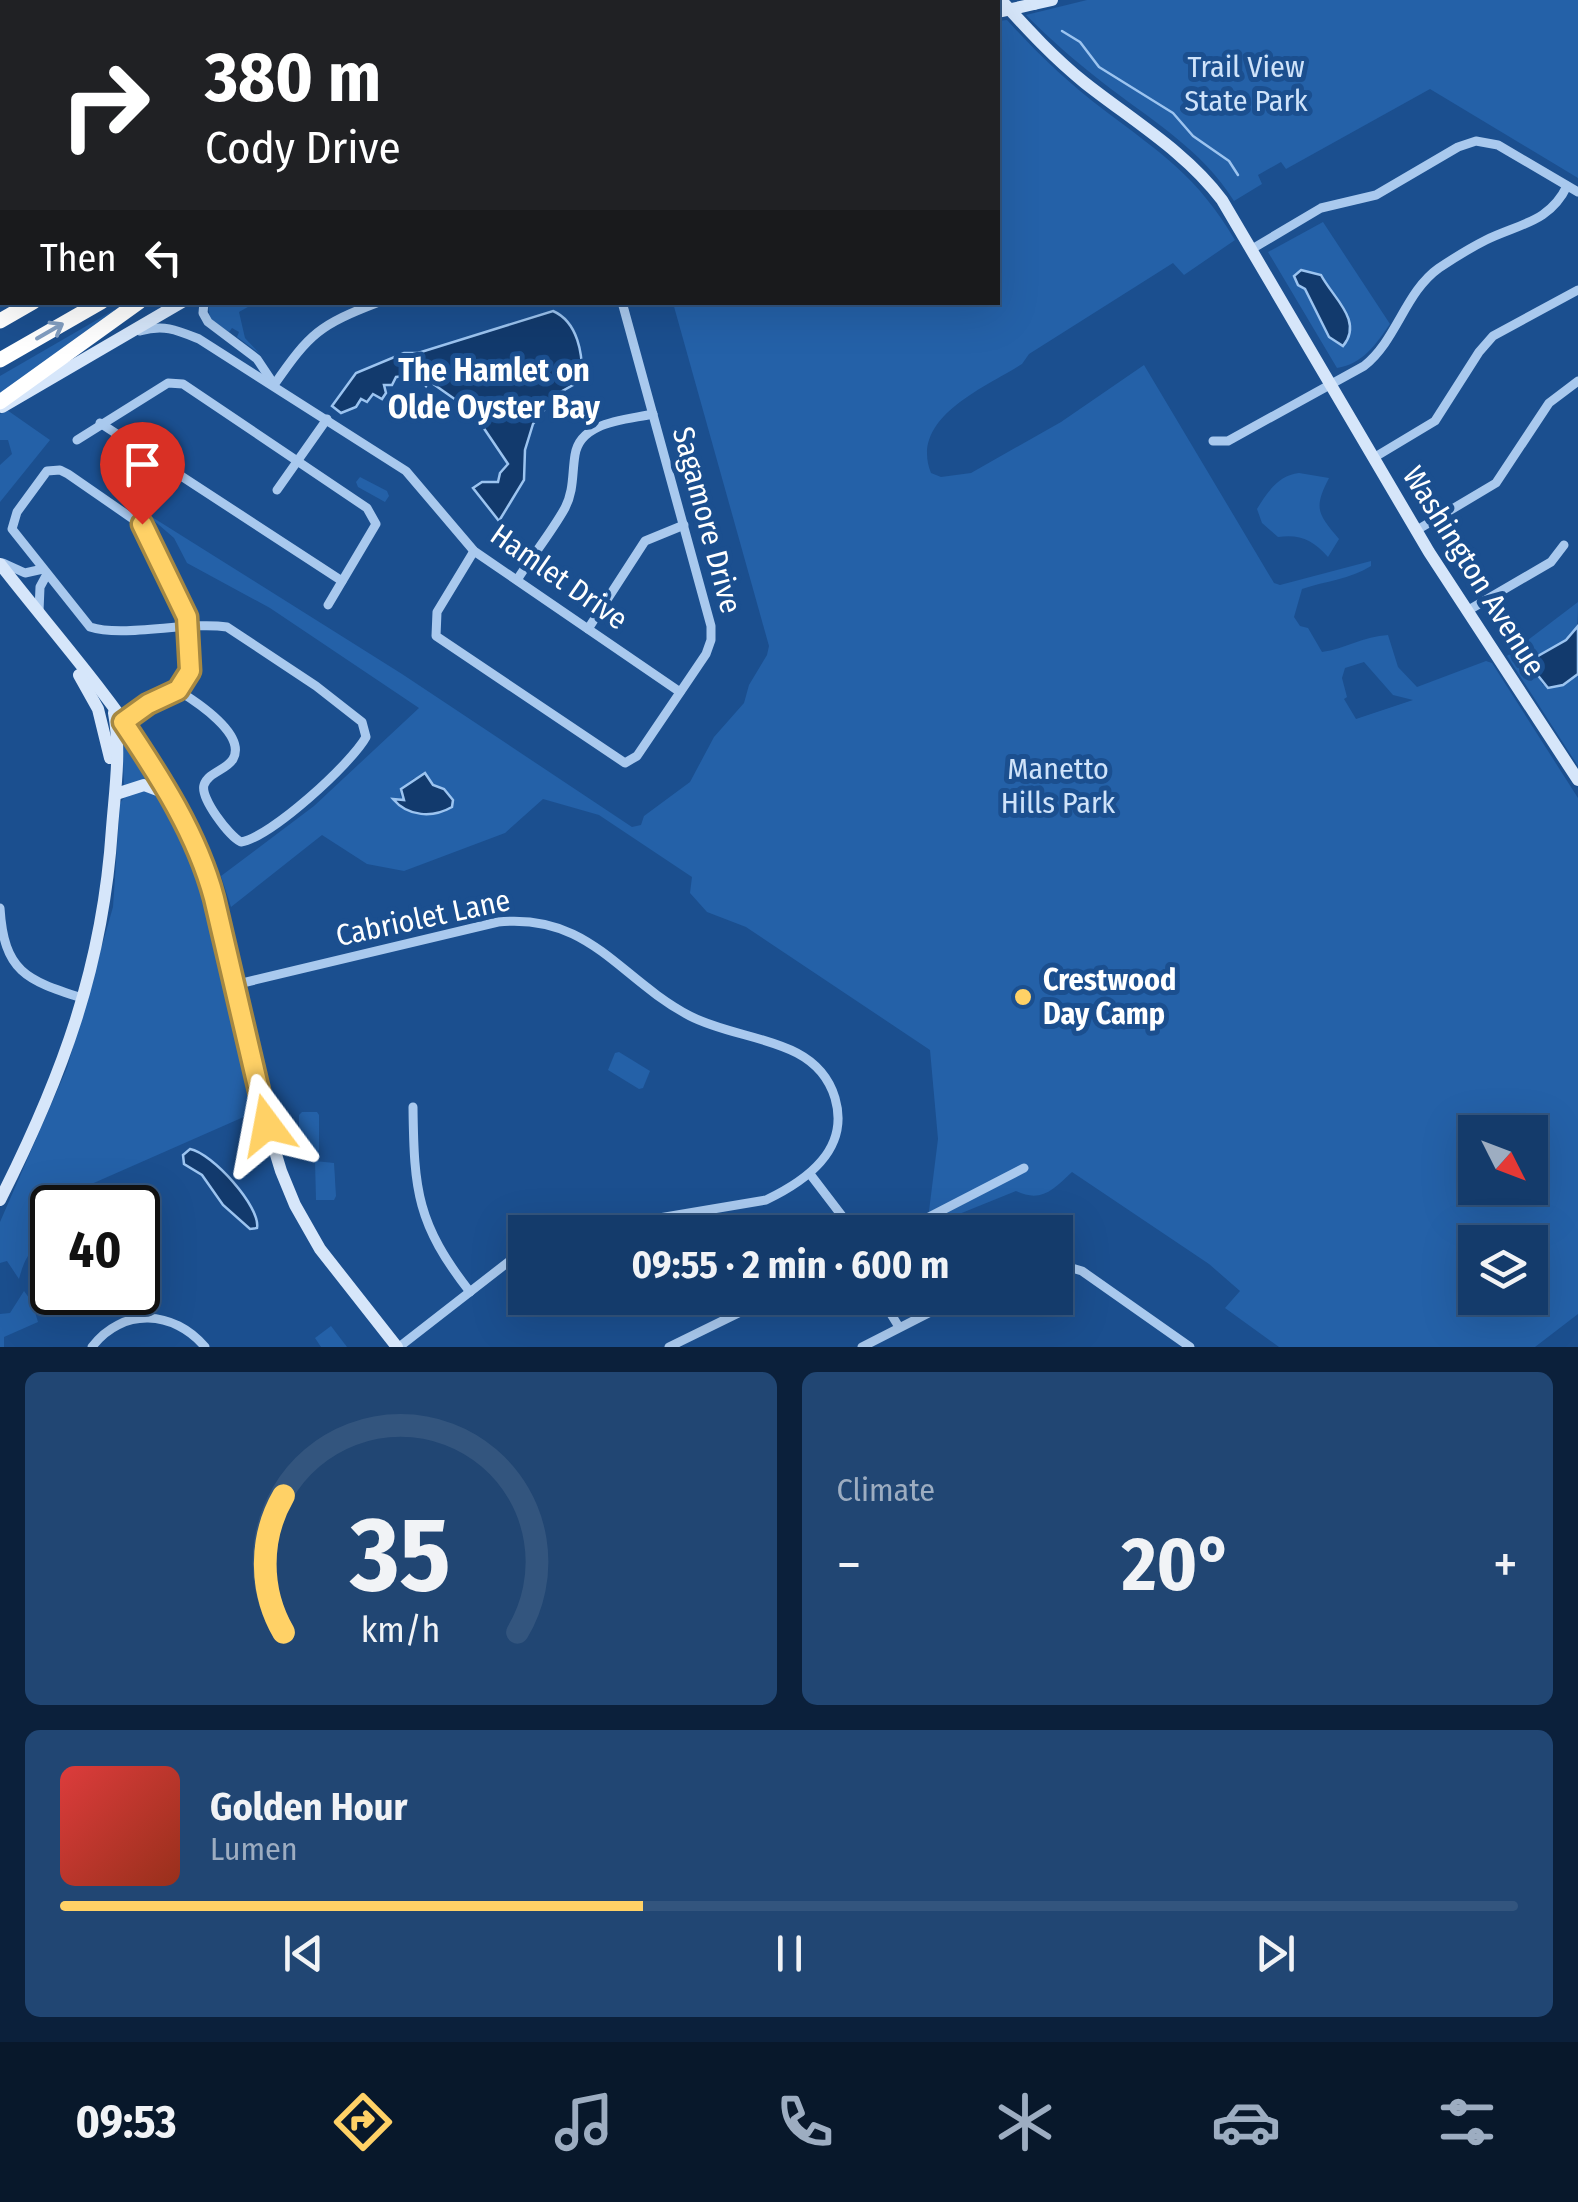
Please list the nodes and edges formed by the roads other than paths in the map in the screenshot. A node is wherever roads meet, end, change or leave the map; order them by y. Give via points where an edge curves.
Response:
1 (1001, 0) edge
2 (1052, 0) edge
3 (1000, 12) edge
4 (1566, 186) junction
5 (1578, 192) edge
6 (1252, 248) junction
7 (1578, 290) edge
8 (28, 305) edge
9 (96, 305) edge
10 (135, 305) edge
11 (177, 305) edge
12 (204, 305) edge
13 (371, 305) edge
14 (623, 305) edge
15 (0, 321) edge
16 (213, 326) junction
17 (127, 335) junction
18 (202, 341) junction
19 (0, 360) edge
20 (1578, 381) edge
21 (1333, 384) junction
22 (274, 385) junction
23 (0, 405) edge
24 (653, 414) junction
25 (326, 420) junction
26 (100, 424) junction
27 (77, 440) dead end
28 (1213, 441) dead end
29 (1375, 458) junction
30 (298, 462) junction
31 (278, 490) dead end
32 (684, 524) junction
33 (1417, 530) junction
34 (1564, 544) dead end
35 (474, 551) junction
36 (0, 562) edge
37 (45, 572) junction
38 (342, 580) junction
39 (517, 580) junction
40 (328, 605) dead end
41 (1467, 611) junction
42 (39, 614) junction
43 (188, 626) junction
44 (588, 629) junction
45 (62, 641) junction
46 (178, 690) junction
47 (680, 692) junction
48 (120, 726) junction
49 (108, 742) junction
50 (1578, 780) edge
51 (116, 794) junction
52 (168, 794) junction
53 (112, 823) junction
54 (0, 908) edge
55 (234, 984) junction
56 (82, 998) junction
57 (413, 1107) dead end
58 (1024, 1168) dead end
59 (810, 1174) junction
60 (0, 1200) edge
61 (677, 1215) edge
62 (841, 1215) edge
63 (933, 1215) edge
64 (508, 1262) edge
65 (1073, 1268) edge
66 (470, 1292) junction
67 (734, 1315) edge
68 (891, 1315) edge
69 (923, 1315) edge
70 (898, 1327) junction
71 (92, 1347) edge
72 (205, 1347) edge
73 (398, 1347) edge
74 (669, 1347) edge
75 (862, 1347) edge
76 (1190, 1347) edge

1 - 6 main road, Washington Avenue via 1062,64 1198,170
2 - 3 main road, bridge
4 - 5 street
4 - 6 street via 1498,144 1476,141 1376,195 1321,208
4 - 21 street via 1549,212 1435,270 1380,352
6 - 21 main road, Washington Avenue
7 - 29 street via 1493,336 1435,421
8 - 15 highway
19 -> 9 highway
10 - 23 highway
11 - 17 main road
12 - 16 street
13 - 22 street via 303,342
14 - 24 street, Sagamore Drive
16 - 18 street
16 - 22 street, Hamlet Drive via 256,359
17 - 18 street, Hamlet Drive via 158,326
17 - 23 main road
18 - 22 street, Hamlet Drive
20 - 33 street via 1549,403 1496,483
21 - 28 street via 1228,441
21 - 29 main road, Washington Avenue
22 - 25 street, Hamlet Drive
24 - 32 street, Sagamore Drive
24 - 39 street via 600,425 586,436 575,451 565,508
25 - 30 street
25 - 35 street, Hamlet Drive via 406,472
26 - 27 street
26 - 30 street via 168,383 184,384
26 - 38 street
29 - 33 main road, Washington Avenue
30 - 31 street
30 - 38 street via 367,508 376,524
32 - 44 street via 645,542
32 - 47 street, Sagamore Drive via 712,640
33 - 41 main road, Washington Avenue
34 - 41 street via 1551,562
35 - 39 street, Hamlet Drive
35 - 47 street, Sagamore Drive via 436,612 436,636 625,762
36 - 37 street via 24,573
36 - 42 main road
37 - 42 street
37 - 43 street via 90,627
37 - 43 street via 12,523 42,474 60,470 146,528
38 - 40 street
39 - 44 street, Hamlet Drive
41 - 50 main road, Washington Avenue
42 - 45 main road
43 - 46 street via 190,671
43 - 46 street via 232,629 362,722 366,737 296,809 241,842 204,793 209,777 235,756 233,742 212,710
44 - 47 street, Hamlet Drive
45 - 48 main road
45 - 49 main road
46 - 48 street
48 - 49 street
48 - 51 main road
48 - 52 main road
49 - 53 main road
51 - 52 main road via 144,785
51 - 53 main road
52 - 55 main road via 203,862
53 - 56 main road via 108,894
54 - 56 street via 12,960 29,979
55 - 59 street, Cabriolet Lane via 498,922 565,928 689,1015 794,1051 825,1074 839,1127
55 - 73 main road via 267,1125 295,1205 320,1248
56 - 60 main road via 48,1101
57 - 66 street via 421,1212
58 - 63 street
59 - 61 street, Cabriolet Lane via 766,1200
59 - 62 street
64 - 66 street
65 - 76 street
66 - 73 street
67 - 74 street
68 - 70 street
69 - 70 street
70 - 75 street
71 - 72 street via 117,1324 150,1317 182,1326

